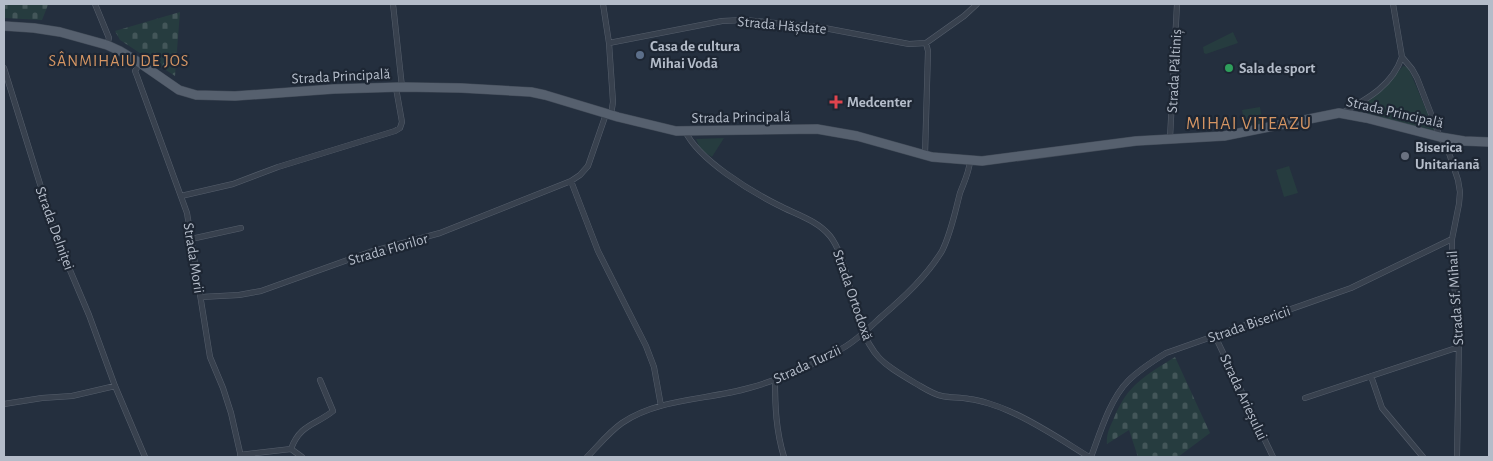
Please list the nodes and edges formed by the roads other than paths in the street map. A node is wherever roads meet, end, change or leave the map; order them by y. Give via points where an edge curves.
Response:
1 (95, 4) edge
2 (393, 4) edge
3 (602, 4) edge
4 (977, 4) edge
5 (1177, 4) edge
6 (1393, 4) edge
7 (4, 26) edge
8 (609, 43) junction
9 (926, 43) junction
10 (107, 45) junction
11 (1402, 57) junction
12 (140, 63) junction
13 (4, 68) edge
14 (399, 88) junction
15 (1342, 113) junction
16 (608, 114) junction
17 (685, 132) junction
18 (1440, 137) junction
19 (1170, 138) junction
20 (1489, 142) edge
21 (925, 155) junction
22 (970, 161) junction
23 (571, 180) junction
24 (181, 196) junction
25 (241, 228) dead end
26 (192, 239) junction
27 (1452, 239) junction
28 (201, 297) junction
29 (864, 333) junction
30 (1215, 336) junction
31 (1459, 346) junction
32 (1370, 376) junction
33 (775, 379) junction
34 (320, 380) dead end
35 (115, 386) junction
36 (1305, 398) dead end
37 (4, 404) edge
38 (661, 406) junction
39 (291, 449) junction
40 (240, 456) edge
41 (146, 457) edge
42 (302, 457) edge
43 (588, 457) edge
44 (784, 457) edge
45 (1090, 457) edge
46 (1273, 457) edge
47 (1423, 457) edge
48 (1456, 457) edge

1 - 10 street via 109,38
2 - 14 street
3 - 8 street, Strada Florilor
4 - 9 street
5 - 19 street, Strada Păltiniș
6 - 11 street, Strada Sf. Mihail
7 - 10 main road, Strada Principală via 60,32
8 - 9 street, Strada Hășdate via 722,21 744,20 818,27 909,44
8 - 16 street, Strada Florilor via 613,102
9 - 21 street
10 - 12 main road, Strada Principală
11 - 15 street via 1384,84
11 - 18 street, Strada Sf. Mihail via 1415,73
12 - 14 main road, Strada Principală via 179,90 205,97
12 - 24 street, Strada Morii via 136,68 137,76
13 - 35 street, Strada Delniței via 58,242
14 - 16 main road, Strada Principală via 531,92
14 - 24 street via 402,122 396,131 233,184
15 - 18 main road, Strada Principală
15 - 19 main road, Strada Principală via 1224,136
16 - 17 main road, Strada Principală
16 - 23 street, Strada Florilor via 588,166 580,176
17 - 21 main road, Strada Principală via 817,129 857,136
17 - 29 street, Strada Ortodoxă via 715,165 776,204 815,222 829,234 839,250
18 - 20 main road, Strada Principală via 1464,142
18 - 27 street, Strada Sf. Mihail via 1448,150 1460,192
19 - 22 main road, Strada Principală
21 - 22 main road, Strada Principală
22 - 29 street, Strada Turzii via 942,251 928,272
23 - 28 street, Strada Florilor via 440,233 370,252 261,291
23 - 38 street via 598,250 646,346 654,367
24 - 26 street, Strada Morii
25 - 26 street
26 - 28 street, Strada Morii
27 - 30 street, Strada Bisericii via 1351,288
27 - 31 street, Strada Sf. Mihail
28 - 40 street, Strada Morii via 210,357 231,413
29 - 33 street, Strada Turzii via 843,348
29 - 45 street, Strada Ortodoxă via 879,359 934,394 970,399 1008,410
30 - 45 street, Strada Bisericii via 1166,353 1128,381 1118,393
30 - 46 street, Strada Arieșului
31 - 32 street
31 - 48 street, Strada Sf. Mihail
32 - 36 street
32 - 47 street via 1382,408
33 - 38 street, Strada Turzii via 749,388
33 - 44 street via 776,416
34 - 39 street via 333,410 307,426
35 - 37 street via 72,396
35 - 41 street, Strada Delniței
38 - 43 street, Strada Turzii via 621,424
39 - 40 street
39 - 42 street

